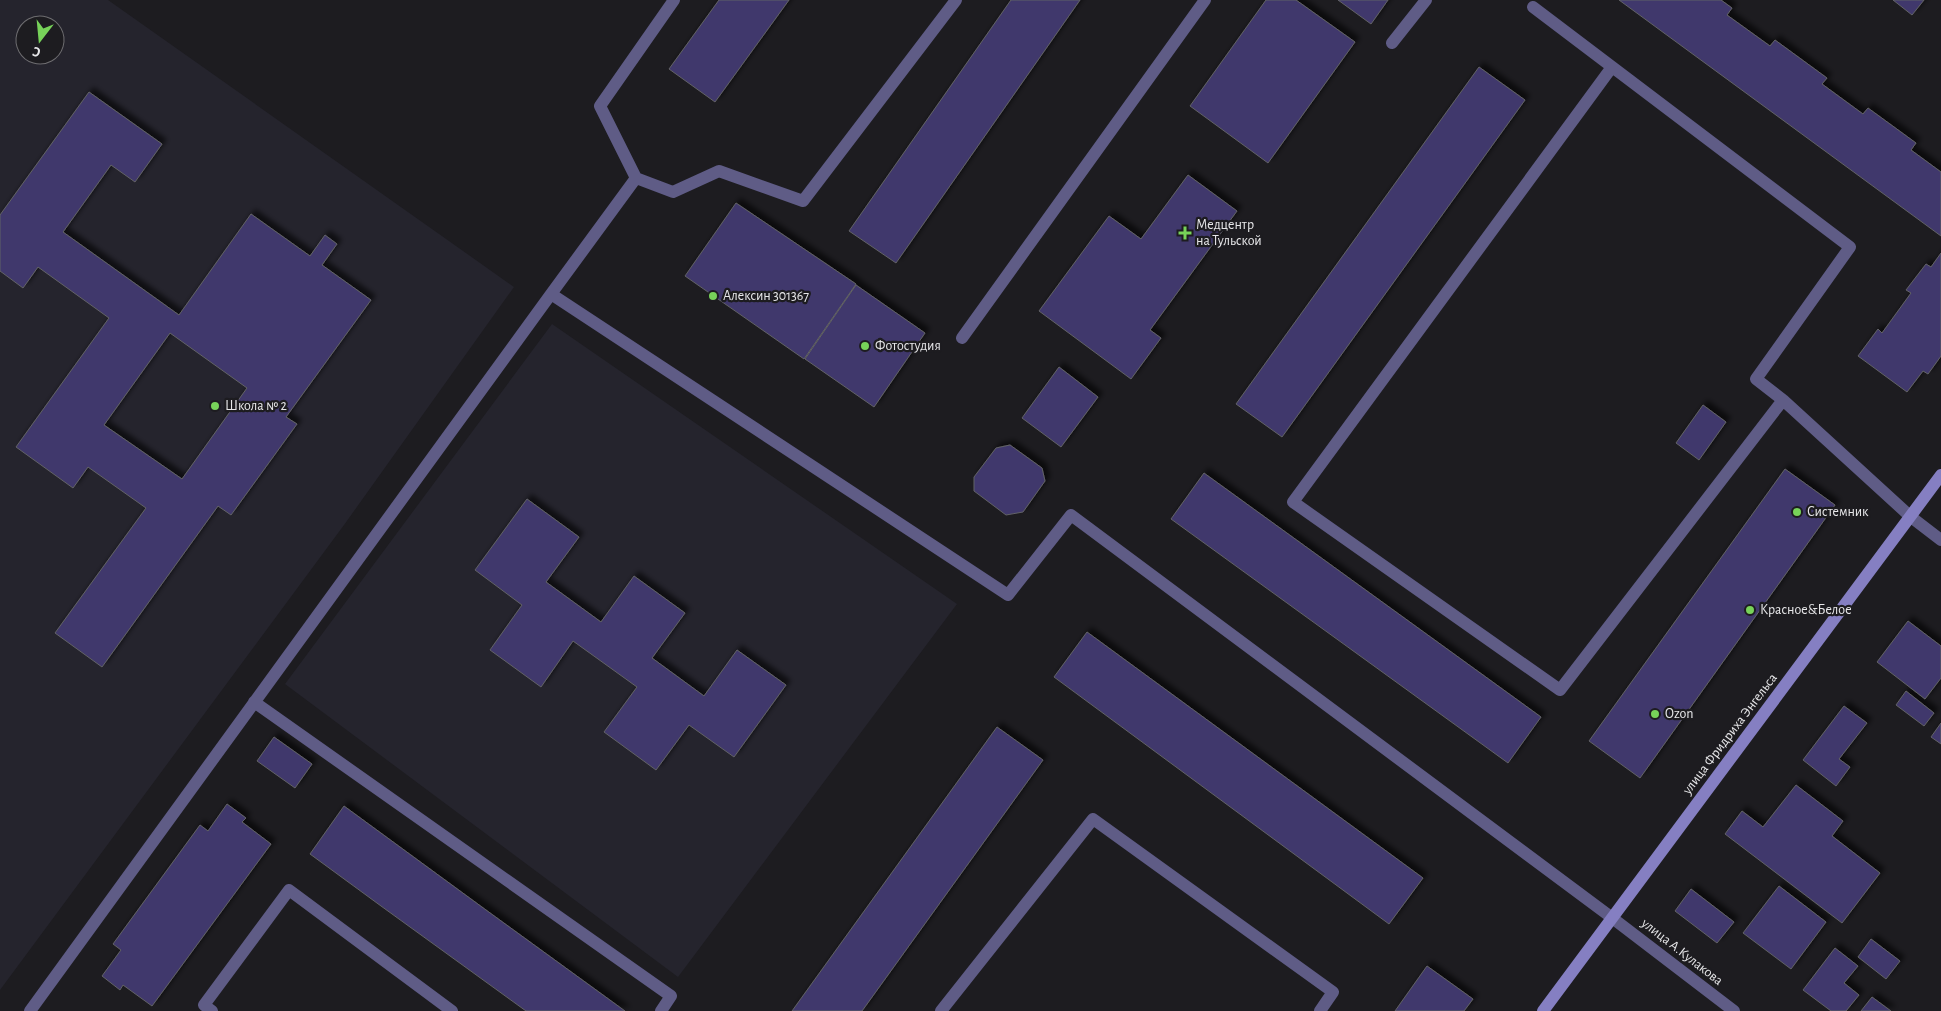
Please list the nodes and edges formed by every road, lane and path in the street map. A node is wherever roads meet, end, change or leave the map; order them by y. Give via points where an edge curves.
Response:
1 (674, 0) edge
2 (956, 0) edge
3 (1205, 0) edge
4 (1426, 0) edge
5 (1533, 7) dead end
6 (1392, 43) dead end
7 (1612, 67) junction
8 (636, 178) junction
9 (551, 294) junction
10 (962, 338) dead end
11 (1783, 400) junction
12 (1941, 475) edge
13 (1911, 517) junction
14 (1941, 540) edge
15 (254, 702) junction
16 (1612, 917) junction
17 (30, 1011) edge
18 (212, 1011) edge
19 (452, 1011) edge
20 (660, 1011) edge
21 (942, 1011) edge
22 (1320, 1011) edge
23 (1543, 1011) edge
24 (1734, 1011) edge

1 - 8 street via 600,106
2 - 8 street via 803,201 720,171 673,192
3 - 10 street
4 - 6 street
5 - 7 street
7 - 11 street via 1850,247 1756,379
7 - 11 street via 1293,502 1560,690
8 - 9 street
9 - 15 street
9 - 16 street, улица А.Кулакова via 1008,595 1071,515
11 - 13 street
12 - 13 main road, улица Фридриха Энгельса
13 - 14 street
13 - 16 main road, улица Фридриха Энгельса
15 - 17 street
15 - 20 street via 671,996
16 - 23 main road, улица Фридриха Энгельса
16 - 24 street, улица А.Кулакова
18 - 19 street via 204,1006 288,890
21 - 22 street via 1093,819 1333,992

